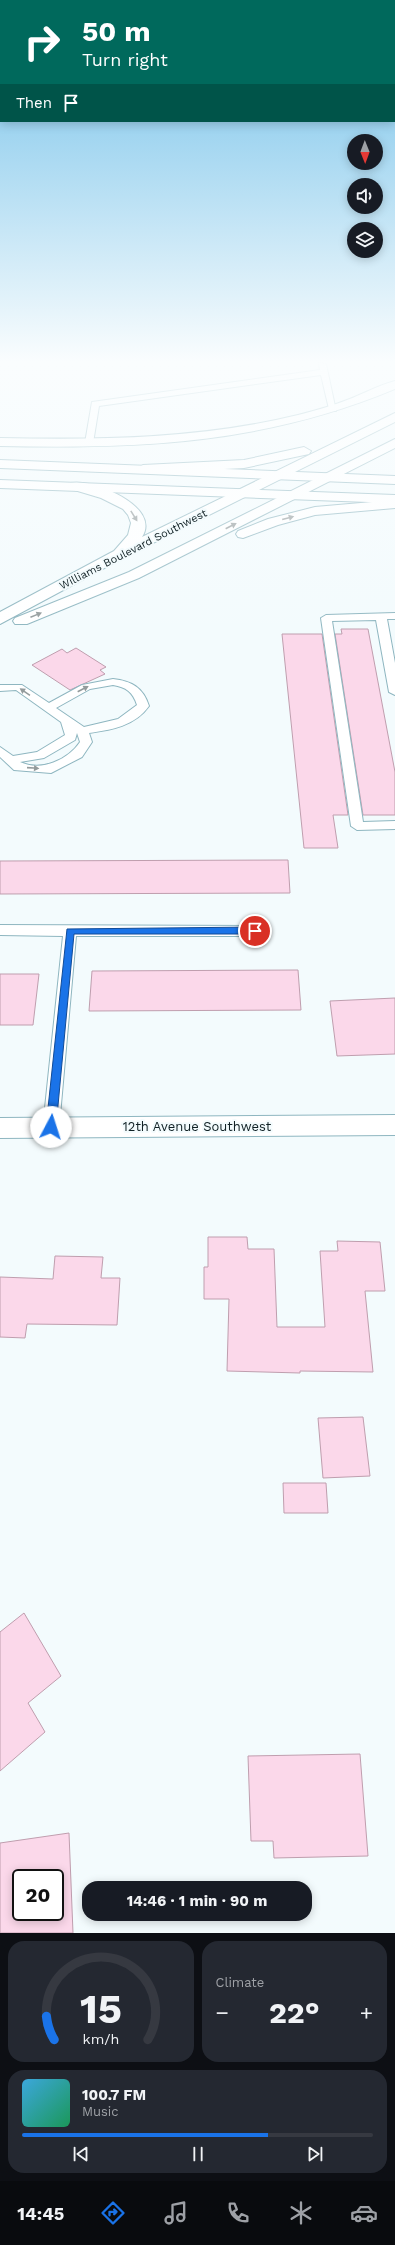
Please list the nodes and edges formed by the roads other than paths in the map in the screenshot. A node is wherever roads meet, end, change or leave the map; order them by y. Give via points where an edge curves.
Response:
1 (297, 453) edge
2 (323, 453) edge
3 (375, 453) edge
4 (0, 464) edge
5 (144, 469) junction
6 (279, 475) junction
7 (327, 478) junction
8 (395, 480) edge
9 (0, 484) edge
10 (76, 486) junction
11 (243, 493) junction
12 (292, 495) junction
13 (395, 499) edge
14 (395, 504) edge
15 (118, 555) junction
16 (134, 575) junction
17 (395, 616) edge
18 (381, 617) junction
19 (0, 619) edge
20 (0, 630) edge
21 (0, 688) edge
22 (395, 692) edge
23 (48, 708) junction
24 (66, 720) junction
25 (82, 731) junction
26 (0, 751) edge
27 (11, 760) junction
28 (395, 825) edge
29 (0, 930) edge
30 (70, 931) junction
31 (255, 931) dead end
32 (395, 1125) edge
33 (51, 1127) junction
34 (0, 1128) edge

1 - 5 main road via 260,463 235,466
2 - 6 main road, Williams Boulevard Southwest
3 - 7 main road, Williams Boulevard Southwest
4 - 5 main road
5 - 6 main road
6 - 7 main road
6 - 11 main road, Williams Boulevard Southwest
7 - 8 main road
7 - 12 main road, Williams Boulevard Southwest
9 - 10 main road
10 - 11 main road
10 -> 15 main road via 108,494 124,504 136,516 139,525 136,534
11 - 12 main road
11 - 15 main road, Williams Boulevard Southwest
12 - 13 main road
16 -> 12 main road, Williams Boulevard Southwest
16 -> 14 main road via 280,520 315,511
15 - 19 main road, Williams Boulevard Southwest
20 -> 16 main road, Williams Boulevard Southwest
17 - 18 lane
18 - 22 lane
18 - 28 lane via 326,618 357,826
23 -> 21 lane via 18,687
23 - 24 lane
23 -> 25 lane via 86,686 106,682 126,683 135,688 141,696 143,706 132,718 119,724
24 - 25 lane
24 - 27 lane via 71,737 40,755
27 -> 25 lane via 18,767 51,769 78,754 86,742
26 - 27 lane
29 - 30 lane
30 - 31 lane
30 - 33 lane
32 - 33 main road, 12th Avenue Southwest
33 - 34 main road, 12th Avenue Southwest

